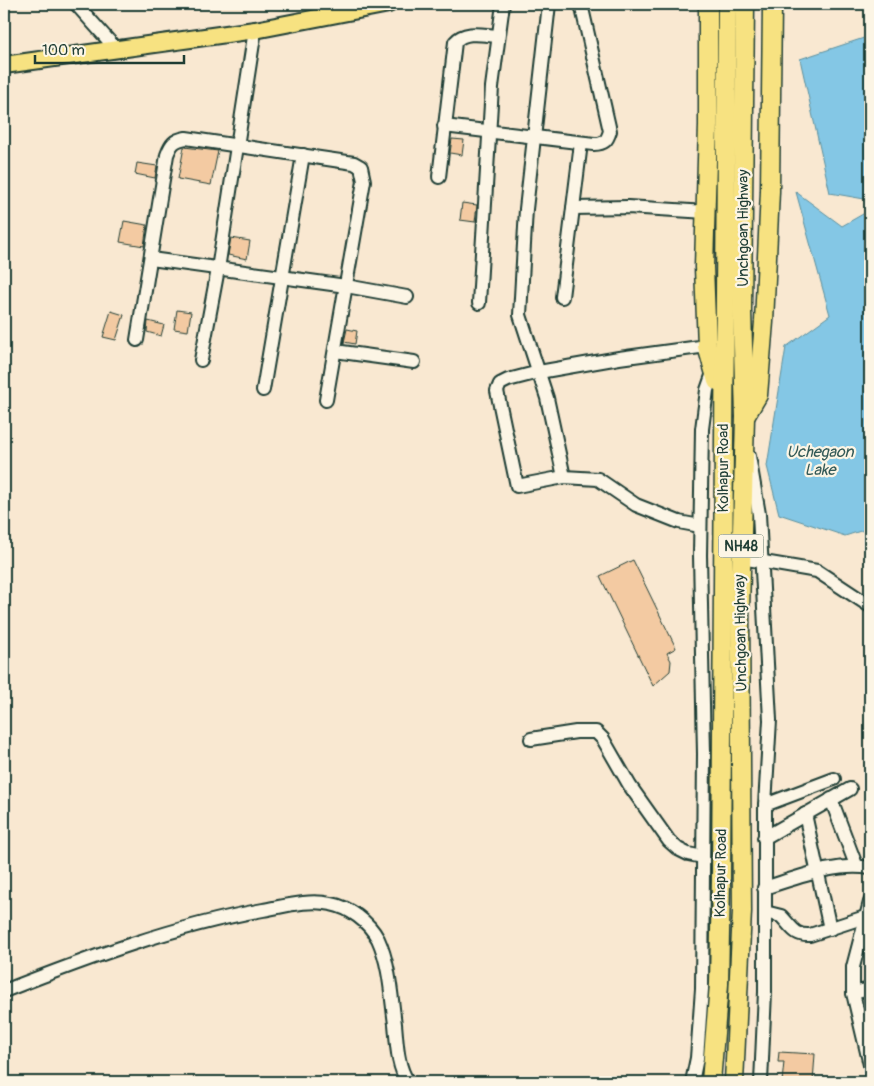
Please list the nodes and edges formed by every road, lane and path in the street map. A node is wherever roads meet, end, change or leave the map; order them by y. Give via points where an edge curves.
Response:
1 (76, 4) edge
2 (389, 4) edge
3 (503, 4) edge
4 (549, 4) edge
5 (582, 4) edge
6 (708, 4) edge
7 (772, 4) edge
8 (745, 7) edge
9 (727, 10) edge
10 (254, 30) junction
11 (498, 36) junction
12 (118, 51) junction
13 (4, 65) edge
14 (444, 126) junction
15 (490, 132) junction
16 (536, 136) junction
17 (581, 142) junction
18 (237, 147) junction
19 (303, 155) junction
20 (439, 177) dead end
21 (573, 208) junction
22 (706, 212) junction
23 (151, 259) junction
24 (218, 269) junction
25 (283, 277) junction
26 (346, 286) junction
27 (407, 297) dead end
28 (562, 297) dead end
29 (478, 304) dead end
30 (137, 340) dead end
31 (707, 346) junction
32 (335, 351) junction
33 (201, 360) dead end
34 (414, 362) dead end
35 (714, 370) junction
36 (539, 372) junction
37 (263, 390) dead end
38 (326, 400) dead end
39 (723, 401) junction
40 (745, 417) junction
41 (745, 439) junction
42 (564, 477) junction
43 (700, 526) junction
44 (741, 558) junction
45 (762, 562) junction
46 (870, 606) edge
47 (531, 739) dead end
48 (834, 779) dead end
49 (850, 789) dead end
50 (831, 799) junction
51 (765, 805) junction
52 (805, 814) junction
53 (764, 838) junction
54 (702, 857) junction
55 (856, 865) junction
56 (870, 868) edge
57 (816, 873) junction
58 (764, 888) junction
59 (870, 902) edge
60 (764, 912) junction
61 (865, 917) junction
62 (830, 929) junction
63 (870, 989) edge
64 (4, 991) edge
65 (853, 993) junction
66 (869, 1048) edge
67 (870, 1065) edge
68 (408, 1082) edge
69 (692, 1082) edge
70 (711, 1082) edge
71 (734, 1082) edge
72 (761, 1082) edge

1 - 12 street
2 - 10 main road
3 - 11 street
4 - 16 street
5 - 17 street via 610,131 602,144
6 - 22 highway
7 - 40 highway via 770,191 764,322 758,395
8 - 40 highway, Unchgoan Highway / NH48 via 742,310
9 - 39 highway, Kolhapur Road / NH48
10 - 12 main road
10 - 18 street
11 - 14 street via 468,34 455,42
11 - 15 street
12 - 13 main road
14 - 15 street
14 - 20 street
15 - 16 street
15 - 29 street
16 - 17 street
16 - 36 street via 526,209 520,315
17 - 21 street
18 - 19 street
18 - 23 street via 186,138 176,140 170,146
18 - 24 street
19 - 25 street
19 - 26 street via 354,163 364,174
21 - 22 street via 628,207
21 - 28 street
22 - 31 highway
23 - 24 street
23 - 30 street
24 - 25 street
24 - 33 street
25 - 26 street
25 - 37 street
26 - 27 street
26 - 32 street
31 - 35 highway
31 - 36 street
32 - 34 street
32 - 38 street
35 - 39 highway
35 - 43 street via 707,390 702,429
36 - 42 street
36 - 42 street via 508,380 500,384 497,391 517,486
39 - 70 highway, Kolhapur Road / NH48 via 721,880 719,984
40 - 41 highway, Unchgoan Highway / NH48
41 - 44 highway, Unchgoan Highway / NH48
41 - 45 street via 760,514
42 - 43 street via 598,478 636,506
43 - 54 street via 704,754
44 - 45 street
44 - 71 highway, Unchgoan Highway / NH48 via 742,911
45 - 46 street via 817,571
45 - 51 street via 770,720
47 - 54 street via 596,732 670,841 688,854
48 - 51 street
49 - 50 street
50 - 52 street
50 - 55 street
51 - 53 street
52 - 53 street
52 - 57 street
53 - 58 street
54 - 69 street via 702,989
55 - 56 street
55 - 57 street
57 - 58 street
57 - 62 street
58 - 60 street
59 - 61 street
60 - 62 street via 781,916 790,929 802,936
60 - 72 street
61 - 62 street
61 - 65 street via 853,967
63 - 65 street
64 - 68 street via 116,949 199,924 302,903 332,904 361,917 377,938 387,969 397,1050
65 - 66 street
66 - 67 street

